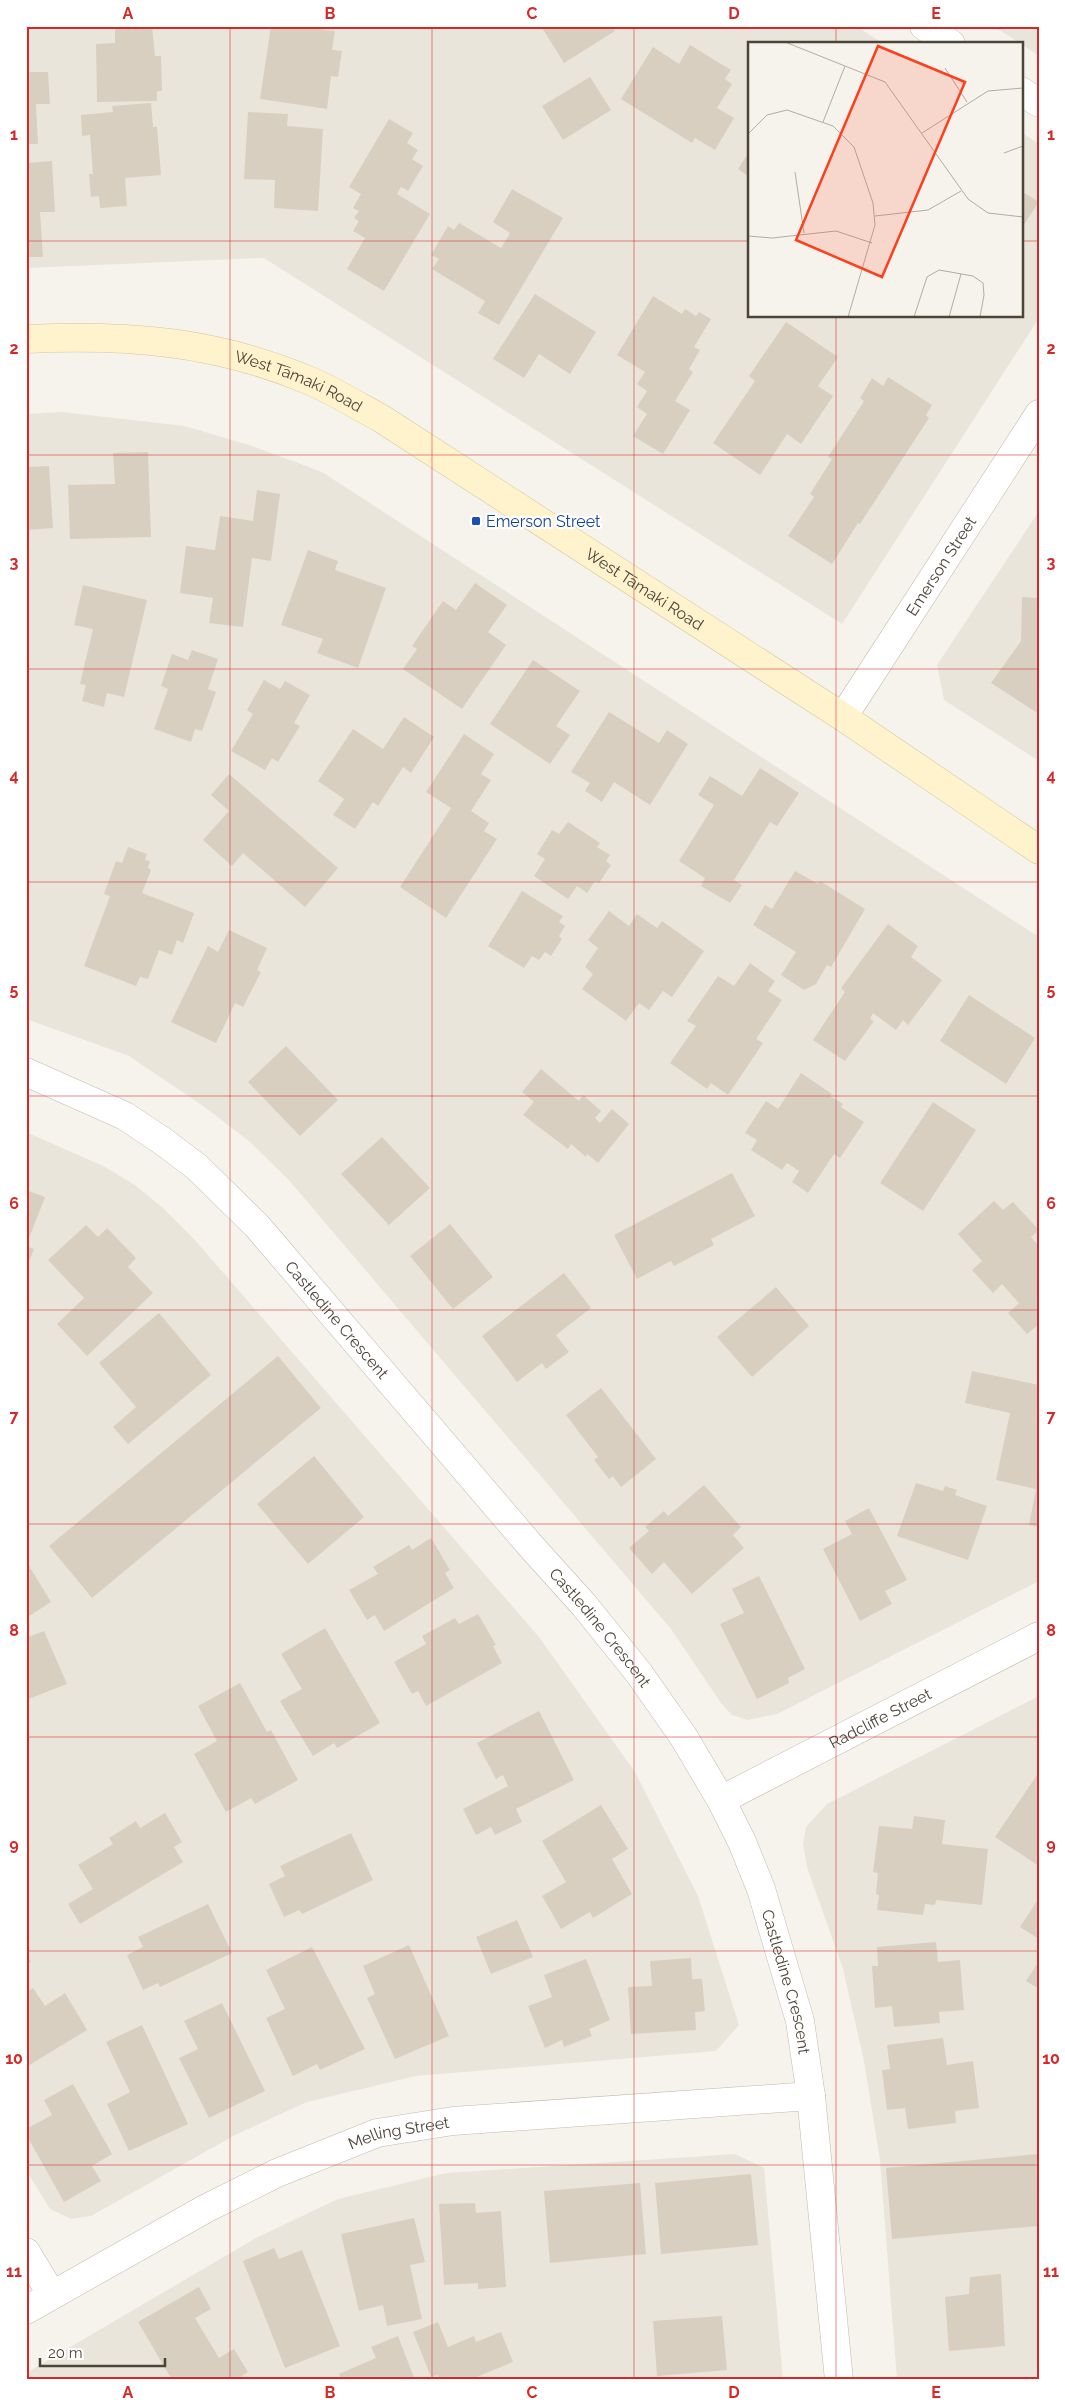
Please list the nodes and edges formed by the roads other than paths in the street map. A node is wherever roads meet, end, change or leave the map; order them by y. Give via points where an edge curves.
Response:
1 (924, 26) edge
2 (947, 42) edge
3 (1022, 92) edge
4 (1039, 103) edge
5 (26, 339) edge
6 (1039, 414) edge
7 (843, 718) junction
8 (1039, 850) edge
9 (26, 1072) edge
10 (1039, 1636) edge
11 (721, 1800) junction
12 (811, 2096) junction
13 (26, 2252) edge
14 (52, 2295) junction
15 (26, 2310) edge
16 (839, 2380) edge

1 - 2 street
3 - 4 street
5 - 7 main road, West Tāmaki Road via 113,337 170,342 226,352 310,381 382,419
6 - 7 street, Emerson Street
7 - 8 main road, West Tāmaki Road
9 - 11 street, Castledine Crescent via 124,1116 161,1140 197,1167 258,1226 522,1537 584,1605 638,1672 683,1736
10 - 11 street, Radcliffe Street
11 - 12 street, Castledine Crescent via 761,1889 800,2021
12 - 14 street, Melling Street via 453,2121 377,2133 277,2173 205,2209
12 - 16 street, Castledine Crescent
13 - 14 street
14 - 15 street, Melling Street

